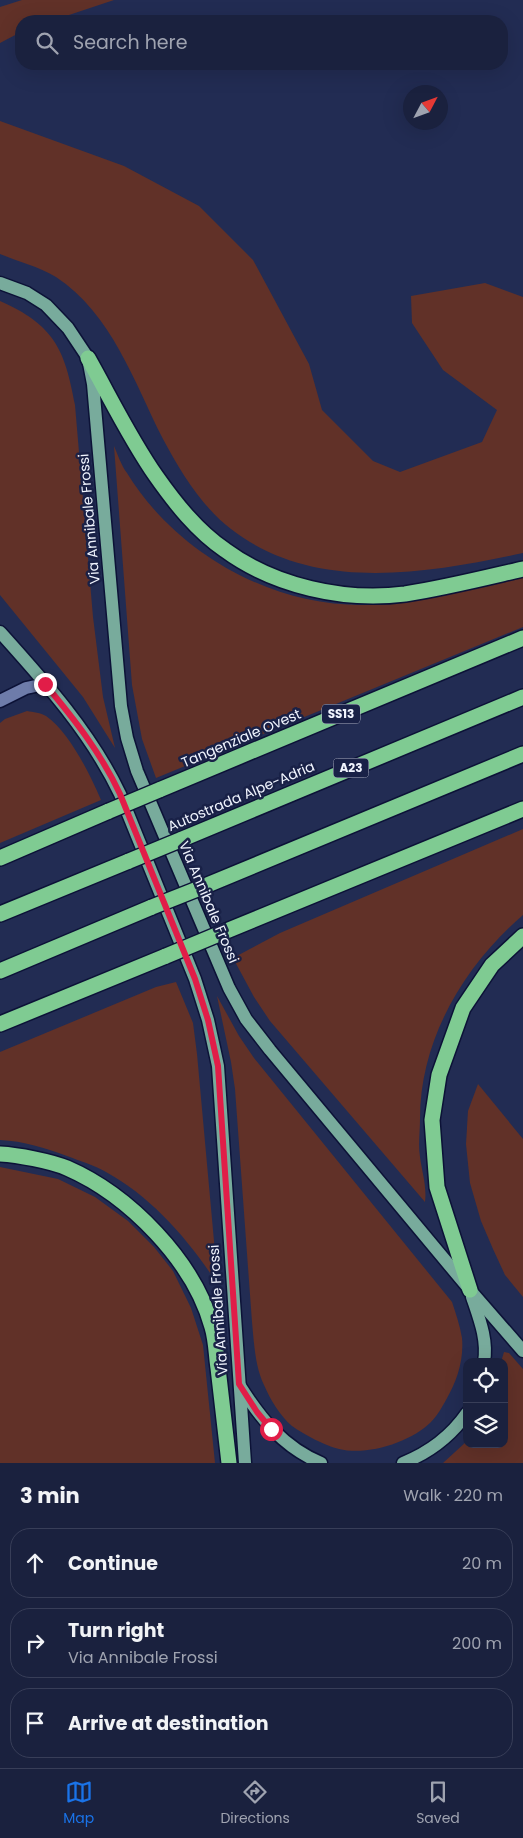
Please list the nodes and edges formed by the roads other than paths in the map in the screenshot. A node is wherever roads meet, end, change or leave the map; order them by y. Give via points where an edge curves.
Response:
1 (0, 284) edge
2 (88, 358) junction
3 (523, 568) edge
4 (0, 632) edge
5 (523, 638) edge
6 (45, 684) junction
7 (523, 697) edge
8 (0, 701) edge
9 (523, 754) edge
10 (523, 808) edge
11 (0, 858) edge
12 (0, 914) edge
13 (523, 936) edge
14 (0, 971) edge
15 (0, 1024) edge
16 (0, 1154) edge
17 (470, 1290) junction
18 (523, 1352) edge
19 (485, 1358) edge
20 (239, 1384) junction
21 (463, 1419) edge
22 (229, 1463) edge
23 (245, 1463) edge
24 (321, 1463) edge
25 (403, 1463) edge

1 - 2 main road, Via Annibale Frossi via 27,293 46,305 68,328
2 - 3 highway via 155,475 180,508 224,550 246,564 319,590 353,594 404,594
2 - 17 main road, Via Annibale Frossi via 120,706 137,771 229,988 246,1018
4 - 6 main road, Via Annibale Frossi
5 - 11 highway, Tangenziale Ovest / SS13, bridge
6 - 8 lane via 26,688
6 - 20 main road, Via Annibale Frossi via 76,721 108,769 195,979 208,1020 218,1066
7 - 12 highway, Autostrada Alpe-Adria / A23, bridge
9 - 14 highway, bridge
10 - 15 highway, bridge
13 - 17 highway via 492,965 463,1008 439,1075 432,1120 437,1188
16 - 22 highway via 66,1168 106,1189 177,1256 200,1294 213,1328
17 - 18 main road, Via Annibale Frossi
17 - 19 main road via 482,1327
20 - 23 main road, Via Annibale Frossi
20 - 24 main road via 271,1429 288,1445
21 - 25 main road via 440,1442

